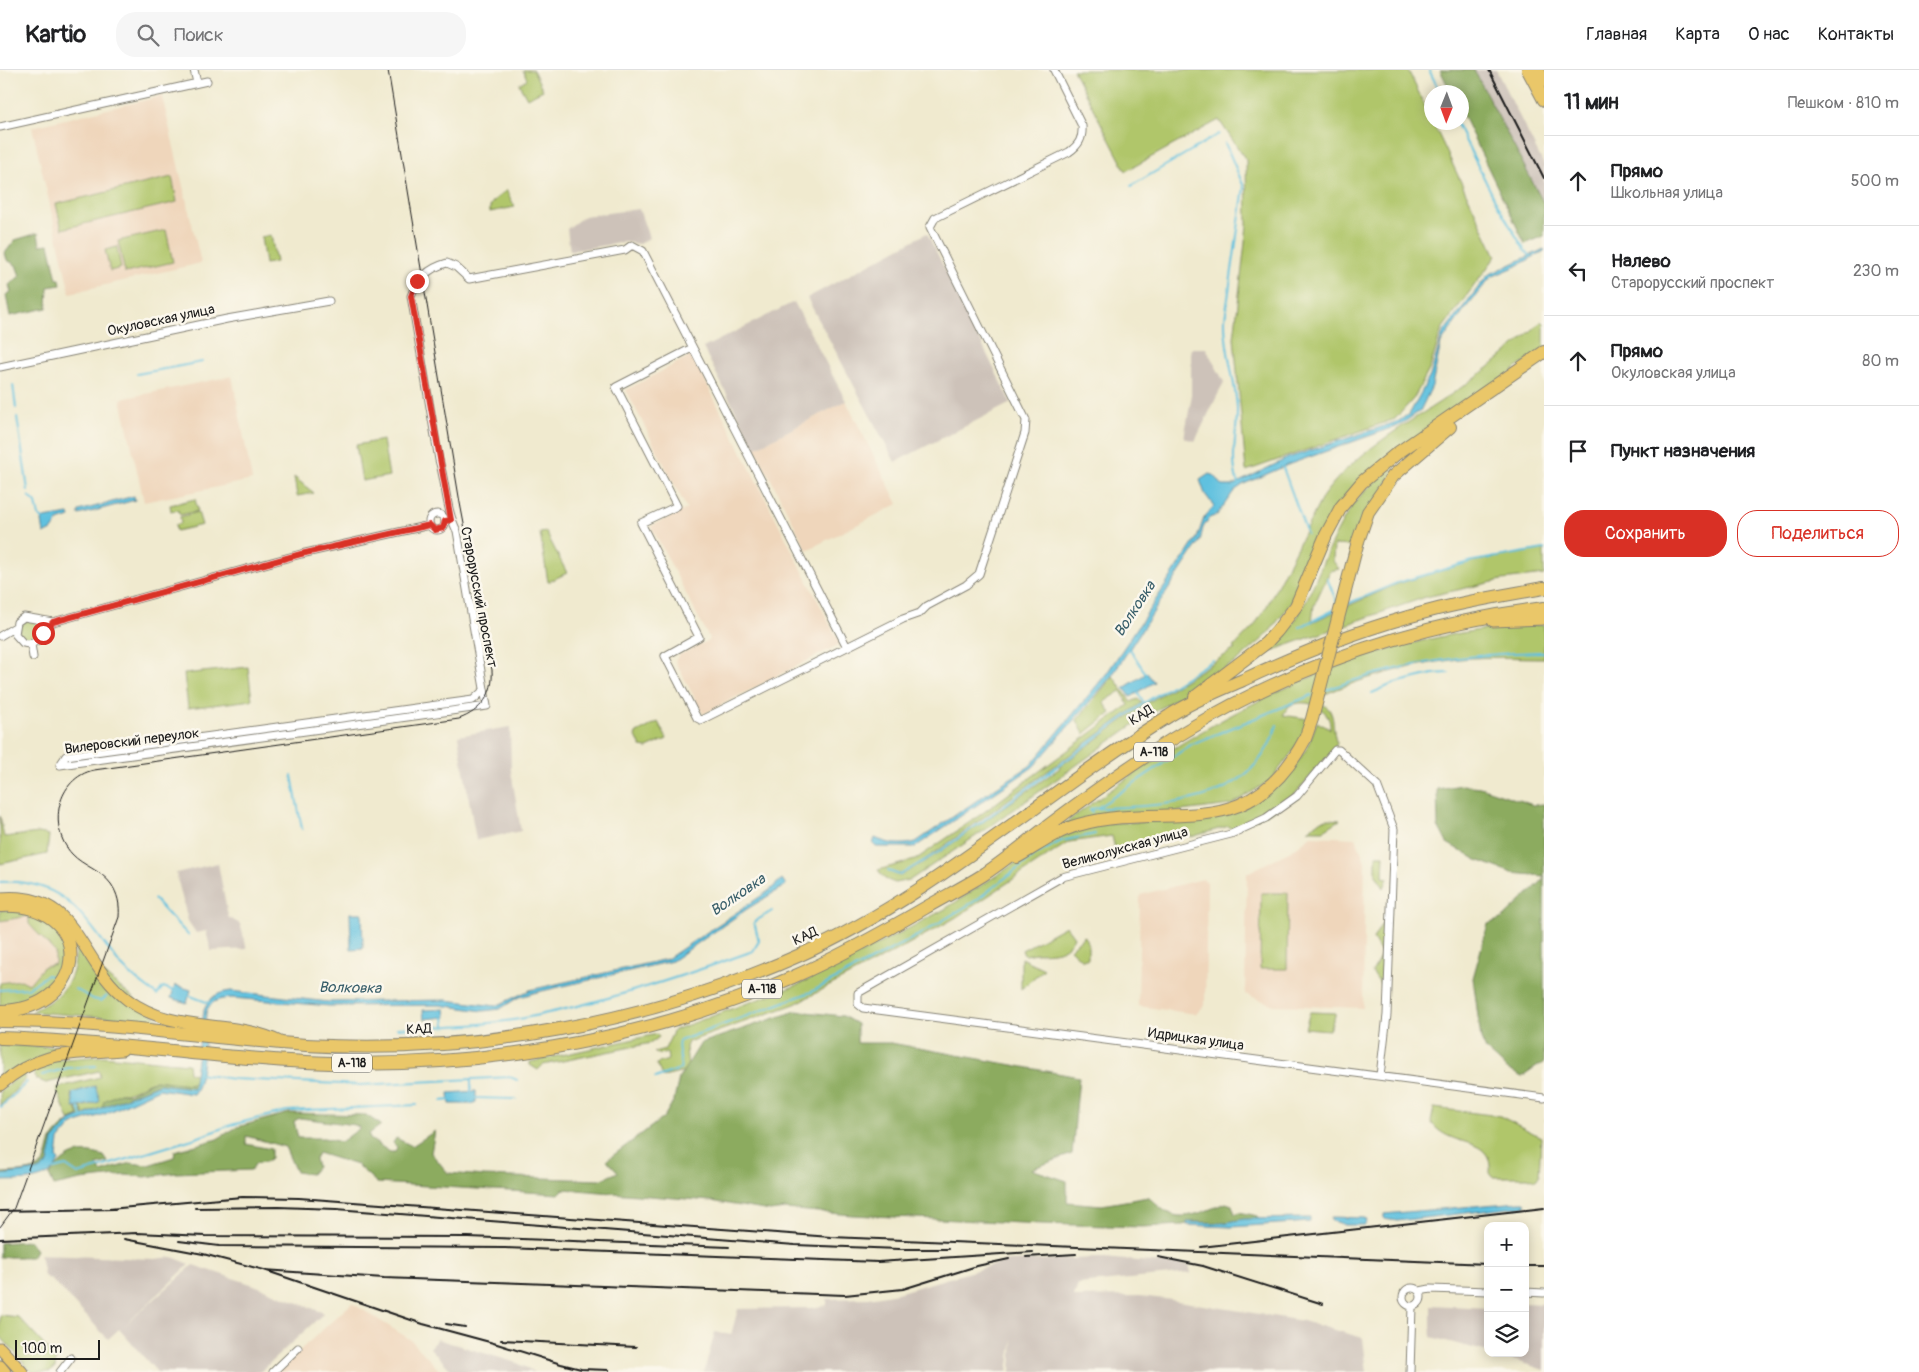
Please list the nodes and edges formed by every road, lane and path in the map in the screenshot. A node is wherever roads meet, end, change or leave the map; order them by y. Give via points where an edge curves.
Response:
1 (194, 70) edge
2 (1054, 70) edge
3 (1528, 70) edge
4 (1538, 70) edge
5 (207, 80) dead end
6 (1544, 81) edge
7 (197, 83) junction
8 (1544, 100) edge
9 (0, 127) edge
10 (328, 301) dead end
11 (692, 348) junction
12 (1544, 352) edge
13 (1544, 363) edge
14 (0, 367) edge
15 (448, 521) junction
16 (430, 525) junction
17 (1544, 588) edge
18 (1544, 608) edge
19 (38, 619) junction
20 (1544, 619) edge
21 (53, 622) junction
22 (1457, 623) junction
23 (15, 627) junction
24 (43, 633) junction
25 (1, 636) edge
26 (17, 638) junction
27 (31, 644) junction
28 (847, 647) junction
29 (33, 657) dead end
30 (484, 690) junction
31 (1188, 705) junction
32 (487, 706) joint
33 (983, 875) junction
34 (0, 898) edge
35 (0, 906) edge
36 (858, 993) joint
37 (0, 1011) edge
38 (0, 1020) edge
39 (192, 1030) junction
40 (0, 1038) edge
41 (146, 1048) junction
42 (1380, 1076) junction
43 (0, 1085) edge
44 (1544, 1098) edge
45 (1420, 1291) junction
46 (1484, 1291) edge
47 (1529, 1292) edge
48 (1544, 1293) edge
49 (1412, 1306) junction
50 (0, 1348) edge
51 (298, 1348) dead end
52 (71, 1358) dead end
53 (0, 1366) edge
54 (5, 1372) edge
55 (22, 1372) edge
56 (60, 1372) edge
57 (273, 1372) edge
58 (1410, 1372) edge

1 - 7 street
2 - 28 street via 1082,126 1079,144 1069,152 935,218 930,227 1026,420 1025,433 982,566 973,580 920,613 903,618
3 - 8 highway
4 - 6 highway
5 - 7 street
7 - 9 street
10 - 14 street, Окуловская улица
11 - 15 street, Старорусский проспект via 646,255 635,245 624,250 469,279 456,267 444,264 417,281 411,296
11 - 28 street via 703,363
11 - 28 street via 616,387 677,506 642,523 699,637 665,656 697,718 701,720
12 - 31 highway via 1396,454 1362,482 1341,507 1326,535 1296,606 1266,643 1200,692
13 - 33 highway, bridge via 1439,434 1405,464 1379,494 1368,512 1358,541 1312,720 1305,738 1280,776 1239,805 1213,813 1078,825
15 - 16 street via 438,530
15 - 16 street via 437,514 430,518
15 - 30 street, Старорусский проспект via 457,531
16 - 21 street via 309,552
17 - 31 highway, КАД / А-118 via 1430,611 1372,628 1278,664
18 - 22 highway, А-118
19 - 21 street
19 - 23 street via 24,617
19 - 24 street
20 - 22 main road
21 - 24 street
22 - 33 highway, А-118 via 1370,646 1279,681 1186,731 1094,791
23 - 25 street
23 - 26 street
24 - 27 street
25 - 26 street
26 - 27 street
27 - 29 street
30 - 32 street, Старорусский проспект
30 - 32 street, Вилеровский переулок via 473,700 66,756 60,765
31 - 39 highway, КАД / А-118 via 1079,775 932,881 866,923 798,956 678,1000 517,1036 407,1045 331,1046
33 - 41 highway, А-118 via 875,937 794,976 687,1016 627,1030 519,1052 415,1062 331,1063
34 - 39 main road via 36,900 48,905 61,914 120,994 153,1014
35 - 37 highway via 30,908 46,914 63,930 70,955 66,976 51,996 28,1008
36 - 42 street, Идрицкая улица via 858,1004 863,1008
36 - 42 street, Великолукская улица via 1062,876 1231,834 1266,818 1297,796 1339,750 1377,785 1394,829 1388,1015
38 - 39 highway, КАД / А-118
40 - 41 highway, А-118
41 - 43 main road via 50,1056 24,1068
42 - 44 street, Идрицкая улица
45 - 46 street
45 - 49 street via 1421,1301
45 - 49 street via 1410,1288 1404,1293 1405,1302
47 - 48 street
49 - 58 street
50 - 55 main road
51 - 57 street
52 - 56 street
53 - 54 main road

